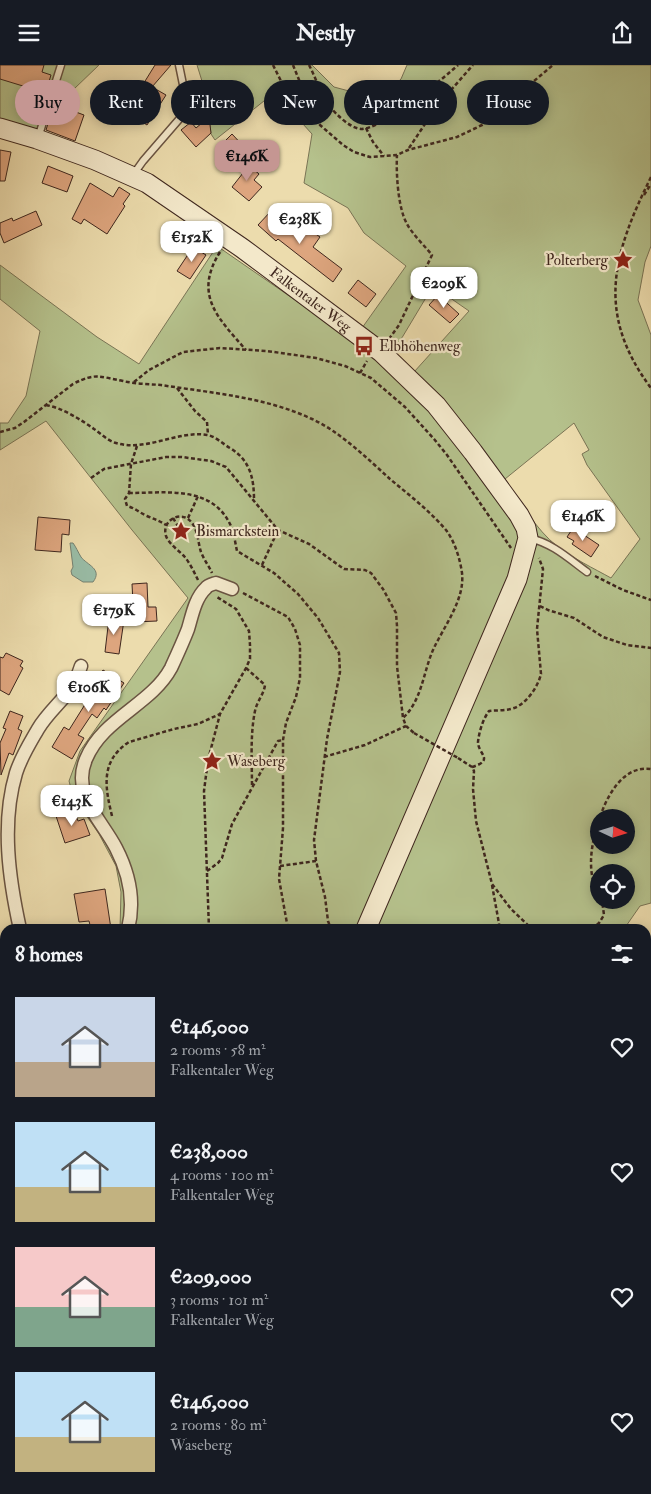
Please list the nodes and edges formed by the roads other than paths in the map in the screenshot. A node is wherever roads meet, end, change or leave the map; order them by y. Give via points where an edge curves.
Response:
1 (61, 65) edge
2 (179, 65) edge
3 (0, 128) edge
4 (37, 139) junction
5 (133, 176) junction
6 (528, 538) junction
7 (587, 572) road end
8 (232, 589) road end
9 (81, 666) dead end
10 (19, 924) edge
11 (129, 924) edge
12 (368, 924) edge

1 - 4 lane
2 - 5 lane via 188,109
3 - 4 street, Falkentaler Weg
4 - 5 street, Falkentaler Weg
5 - 6 street, Falkentaler Weg via 242,248 381,352 436,405 519,515
6 - 7 lane via 553,546
6 - 12 street via 517,579
8 - 11 street via 211,585 197,600 182,645 162,682 98,738 86,759 83,791 91,811 123,863 131,906
9 - 10 street via 74,683 39,727 16,774 10,801 9,848 12,896

